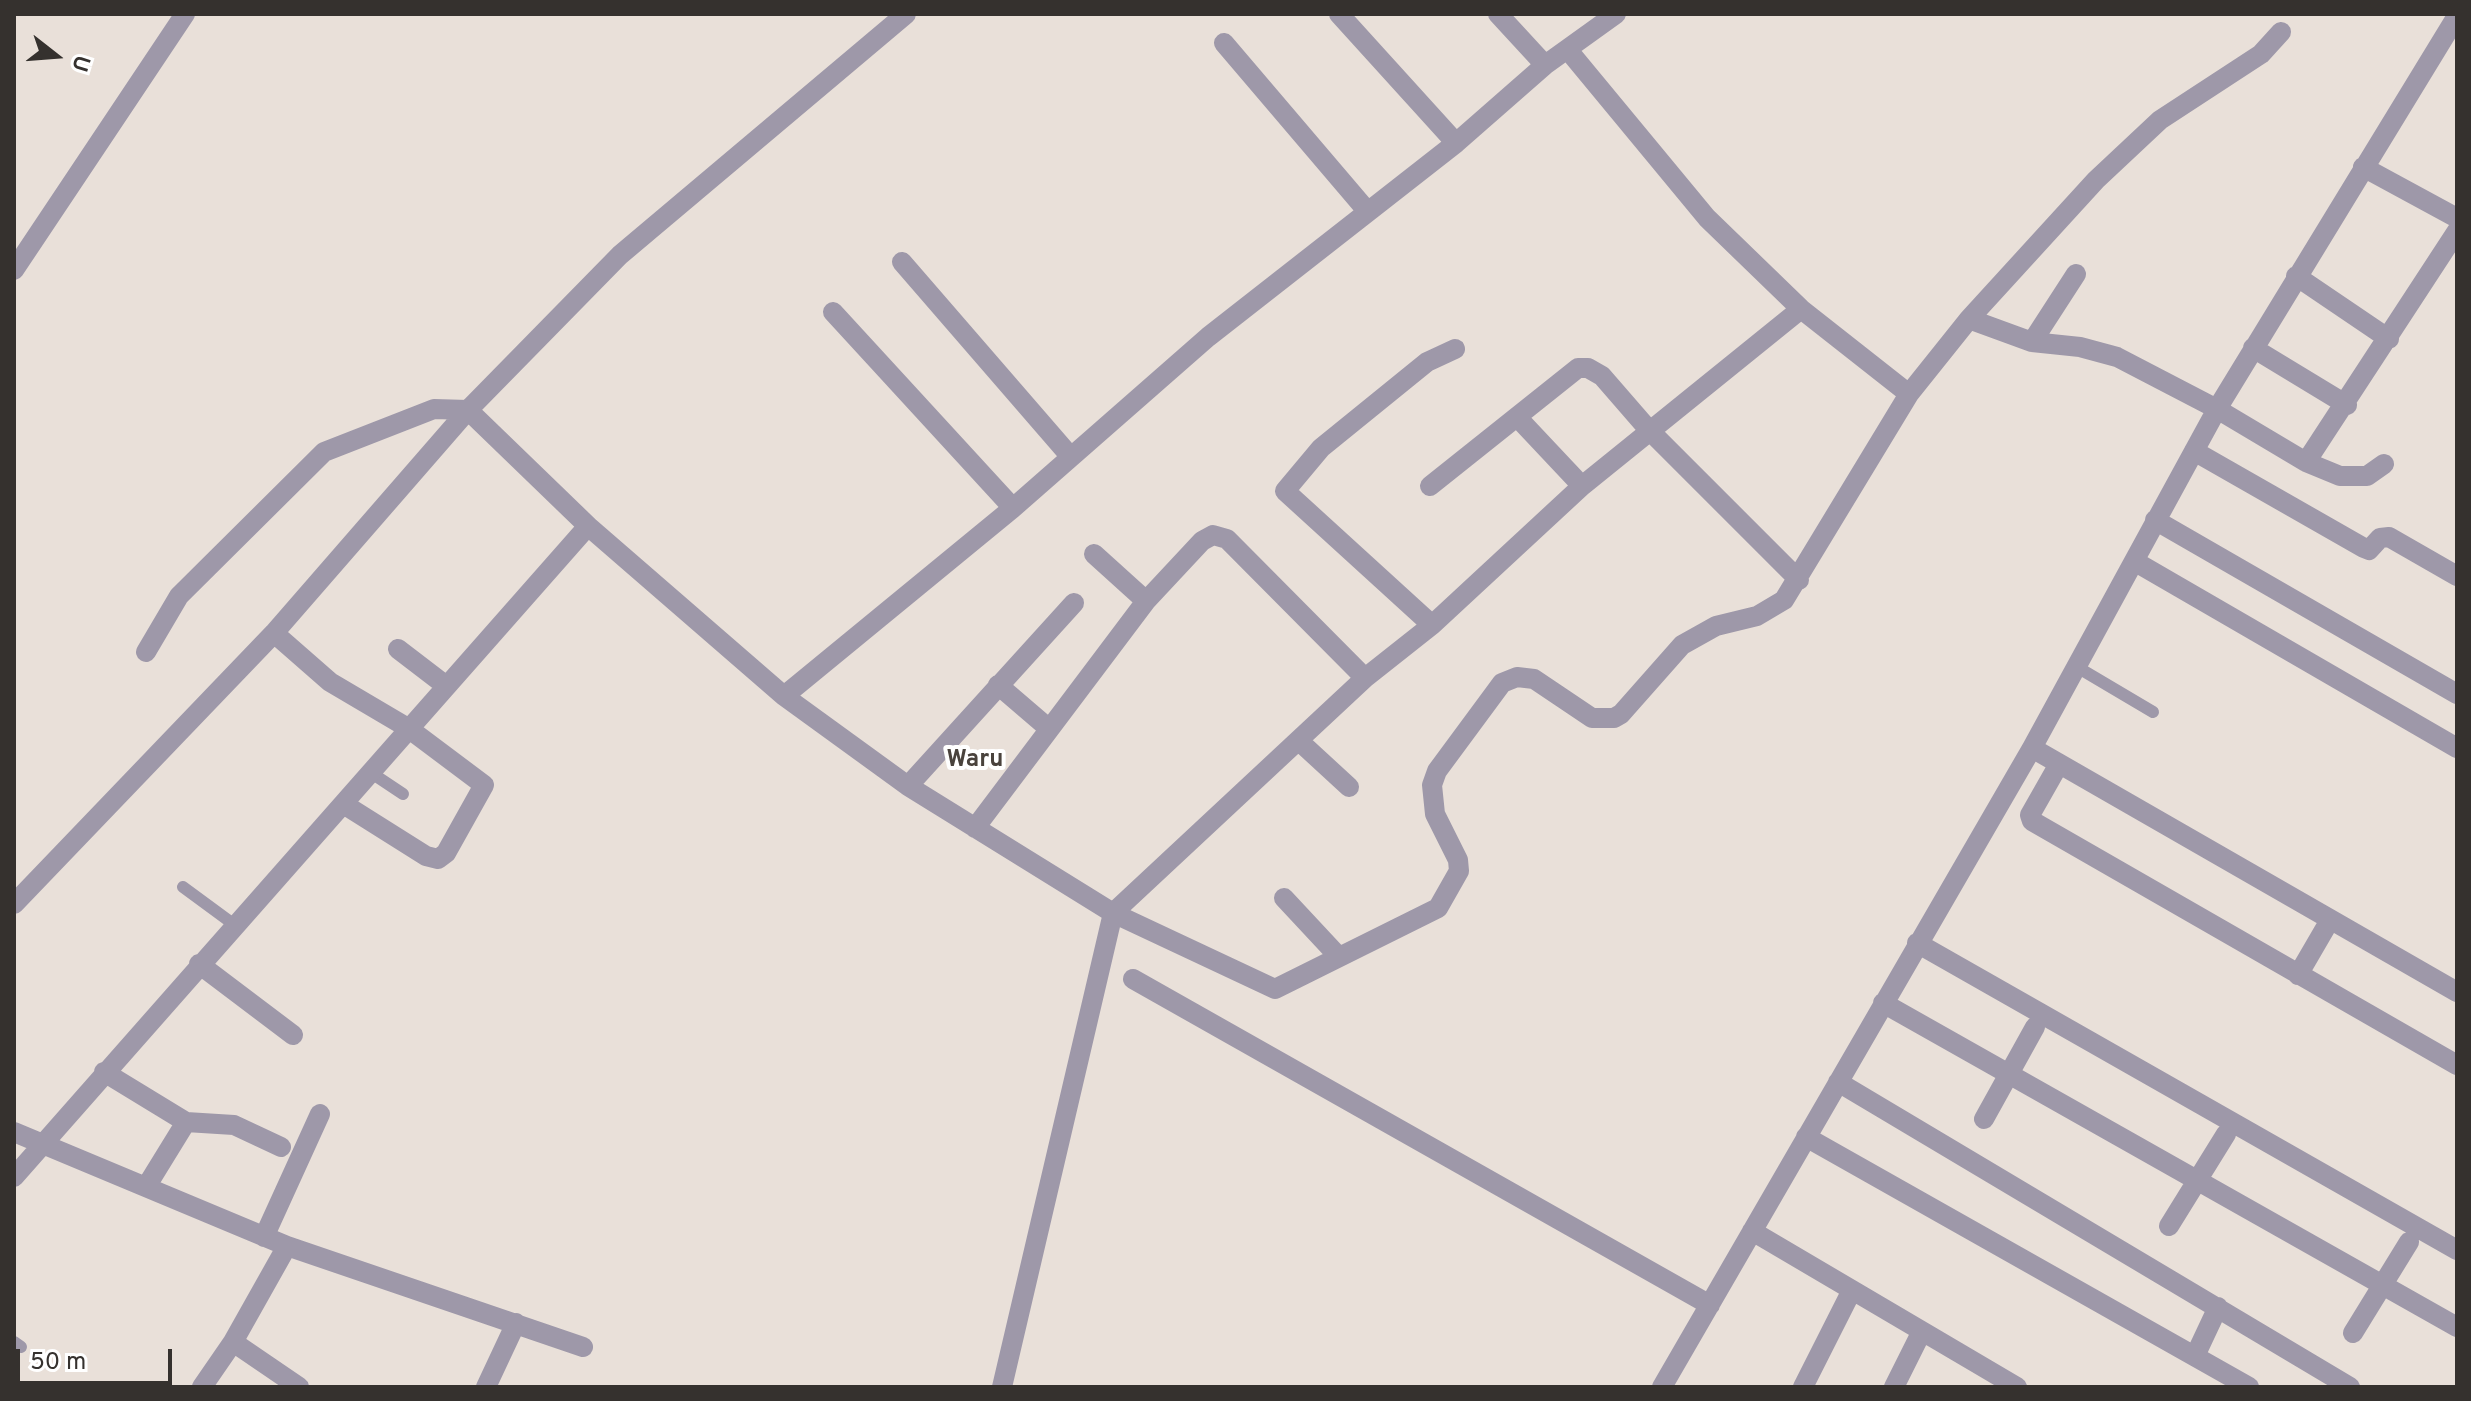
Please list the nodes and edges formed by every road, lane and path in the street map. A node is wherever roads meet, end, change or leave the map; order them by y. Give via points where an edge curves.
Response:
1 (185, 14) edge
2 (906, 14) edge
3 (1339, 14) edge
4 (1498, 14) edge
5 (1616, 14) edge
6 (2457, 16) edge
7 (2281, 32) dead end
8 (1224, 43) dead end
9 (1568, 50) junction
10 (1545, 65) junction
11 (1456, 143) junction
12 (2363, 167) junction
13 (1368, 212) junction
14 (2457, 218) edge
15 (2457, 231) edge
16 (902, 262) dead end
17 (14, 270) edge
18 (2076, 274) dead end
19 (2296, 276) junction
20 (1801, 309) junction
21 (833, 312) dead end
22 (1969, 319) junction
23 (2389, 339) junction
24 (2032, 342) junction
25 (2253, 348) junction
26 (1455, 349) dead end
27 (1909, 394) junction
28 (2347, 405) junction
29 (2217, 409) junction
30 (468, 410) junction
31 (1518, 418) junction
32 (1648, 429) junction
33 (2194, 451) junction
34 (1070, 456) junction
35 (2306, 462) junction
36 (2384, 464) dead end
37 (1430, 486) dead end
38 (1582, 486) junction
39 (1013, 508) junction
40 (2155, 520) junction
41 (588, 526) junction
42 (1094, 554) dead end
43 (2134, 561) junction
44 (2457, 576) edge
45 (1799, 580) junction
46 (1146, 601) junction
47 (1074, 603) dead end
48 (1432, 625) junction
49 (274, 633) junction
50 (398, 649) dead end
51 (146, 652) dead end
52 (2077, 667) junction
53 (1365, 678) junction
54 (445, 685) junction
55 (998, 685) junction
56 (2457, 694) edge
57 (796, 706) junction
58 (2153, 712) dead end
59 (1047, 727) junction
60 (408, 728) junction
61 (1299, 741) junction
62 (2032, 748) junction
63 (2457, 748) edge
64 (2059, 764) junction
65 (370, 772) junction
66 (908, 786) junction
67 (1349, 787) dead end
68 (403, 794) dead end
69 (345, 805) junction
70 (975, 828) junction
71 (183, 887) dead end
72 (1284, 898) dead end
73 (14, 904) edge
74 (1113, 913) junction
75 (2330, 920) junction
76 (236, 926) junction
77 (1917, 943) junction
78 (1339, 957) junction
79 (199, 964) junction
80 (2298, 975) junction
81 (1133, 979) dead end
82 (2457, 992) edge
83 (1883, 1003) junction
84 (2035, 1027) dead end
85 (293, 1035) dead end
86 (2457, 1065) edge
87 (104, 1072) junction
88 (2009, 1074) junction
89 (1838, 1082) junction
90 (320, 1114) dead end
91 (1984, 1119) dead end
92 (186, 1122) junction
93 (14, 1132) edge
94 (2226, 1134) dead end
95 (1806, 1137) junction
96 (44, 1143) junction
97 (281, 1147) dead end
98 (14, 1177) edge
99 (2197, 1181) junction
100 (146, 1187) junction
101 (2169, 1226) dead end
102 (1752, 1231) junction
103 (264, 1237) junction
104 (2409, 1242) dead end
105 (287, 1246) junction
106 (2457, 1250) edge
107 (2383, 1285) junction
108 (1851, 1292) junction
109 (1710, 1305) junction
110 (2218, 1307) junction
111 (516, 1323) junction
112 (2457, 1327) edge
113 (1921, 1333) junction
114 (2353, 1333) dead end
115 (233, 1342) junction
116 (583, 1347) dead end
117 (2195, 1356) junction
118 (1993, 1381) edge
119 (202, 1387) edge
120 (299, 1387) edge
121 (486, 1387) edge
122 (1002, 1387) edge
123 (1662, 1387) edge
124 (1803, 1387) edge
125 (1894, 1387) edge
126 (2017, 1387) edge
127 (2249, 1387) edge
128 (2350, 1387) edge

1 - 17 street
2 - 30 street via 620,255
3 - 11 street
4 - 10 street
5 - 9 street
6 - 12 street
7 - 22 street via 2261,54 2160,120 2096,180
8 - 13 street
9 - 10 street
9 - 20 street via 1707,218
10 - 11 street
11 - 13 street
12 - 14 street
12 - 19 street
13 - 34 street via 1208,337
15 - 23 street
16 - 34 street
18 - 24 street
19 - 23 street
19 - 25 street
20 - 27 street
20 - 32 street
21 - 39 street
22 - 24 street
22 - 27 street
23 - 28 street
24 - 29 street via 2117,357
25 - 28 street
25 - 29 street
26 - 48 street via 1427,362 1321,448 1285,491
27 - 45 street
28 - 35 street
29 - 33 street
29 - 35 street
30 - 41 street
30 - 49 street
30 - 51 street via 434,409 324,452 195,578
31 - 32 street via 1583,366 1602,376
31 - 37 street
31 - 38 street
32 - 38 street
32 - 45 street
33 - 40 street
33 - 44 street via 2364,548 2389,537
34 - 39 street
35 - 36 street via 2349,477 2374,474
38 - 48 street
39 - 57 street
40 - 43 street
40 - 56 street
41 - 54 street
41 - 57 street
42 - 46 street
43 - 52 street
43 - 63 street
45 - 78 street via 1773,609 1716,626 1682,645 1614,718 1592,718 1534,679 1517,677 1502,683 1432,785 1435,814 1458,860 1457,881 1438,908
46 - 53 street via 1202,541 1223,537
46 - 59 street
47 - 55 street
48 - 53 street
49 - 60 street via 330,682
49 - 73 street
50 - 54 street
52 - 58 lane
52 - 62 street
53 - 61 street
54 - 60 street
55 - 59 street
55 - 66 street
57 - 66 street
59 - 70 street
60 - 65 street
60 - 69 street via 484,785 446,853 438,859 426,856
61 - 67 street
61 - 74 street
62 - 64 street
62 - 77 street
64 - 75 street
64 - 80 street via 2030,815 2032,821
65 - 68 lane
65 - 69 street
66 - 70 street
69 - 76 street
70 - 74 street
71 - 76 lane
72 - 78 street
74 - 78 street via 1268,988 1306,976
74 - 122 street
75 - 80 street
75 - 82 street
76 - 79 street
77 - 83 street
77 - 106 street
79 - 85 street
79 - 87 street
80 - 86 street
81 - 109 street
83 - 88 street
83 - 89 street
84 - 88 street
87 - 92 street
87 - 96 street
88 - 91 street
88 - 99 street
89 - 95 street
89 - 110 street
90 - 103 street
92 - 97 street via 234,1125
92 - 100 street
93 - 96 street
94 - 99 street
95 - 102 street
95 - 117 street
96 - 98 street
96 - 100 street
99 - 101 street
99 - 107 street
100 - 103 street
102 - 108 street
102 - 109 street
103 - 105 street
104 - 107 street
105 - 111 street
105 - 115 street
107 - 112 street
107 - 114 street
108 - 113 street
108 - 124 street
109 - 123 street
110 - 117 street
110 - 128 street
111 - 116 street
111 - 121 street
113 - 118 street
113 - 125 street
115 - 119 street
115 - 120 street
117 - 127 street
118 - 126 street

